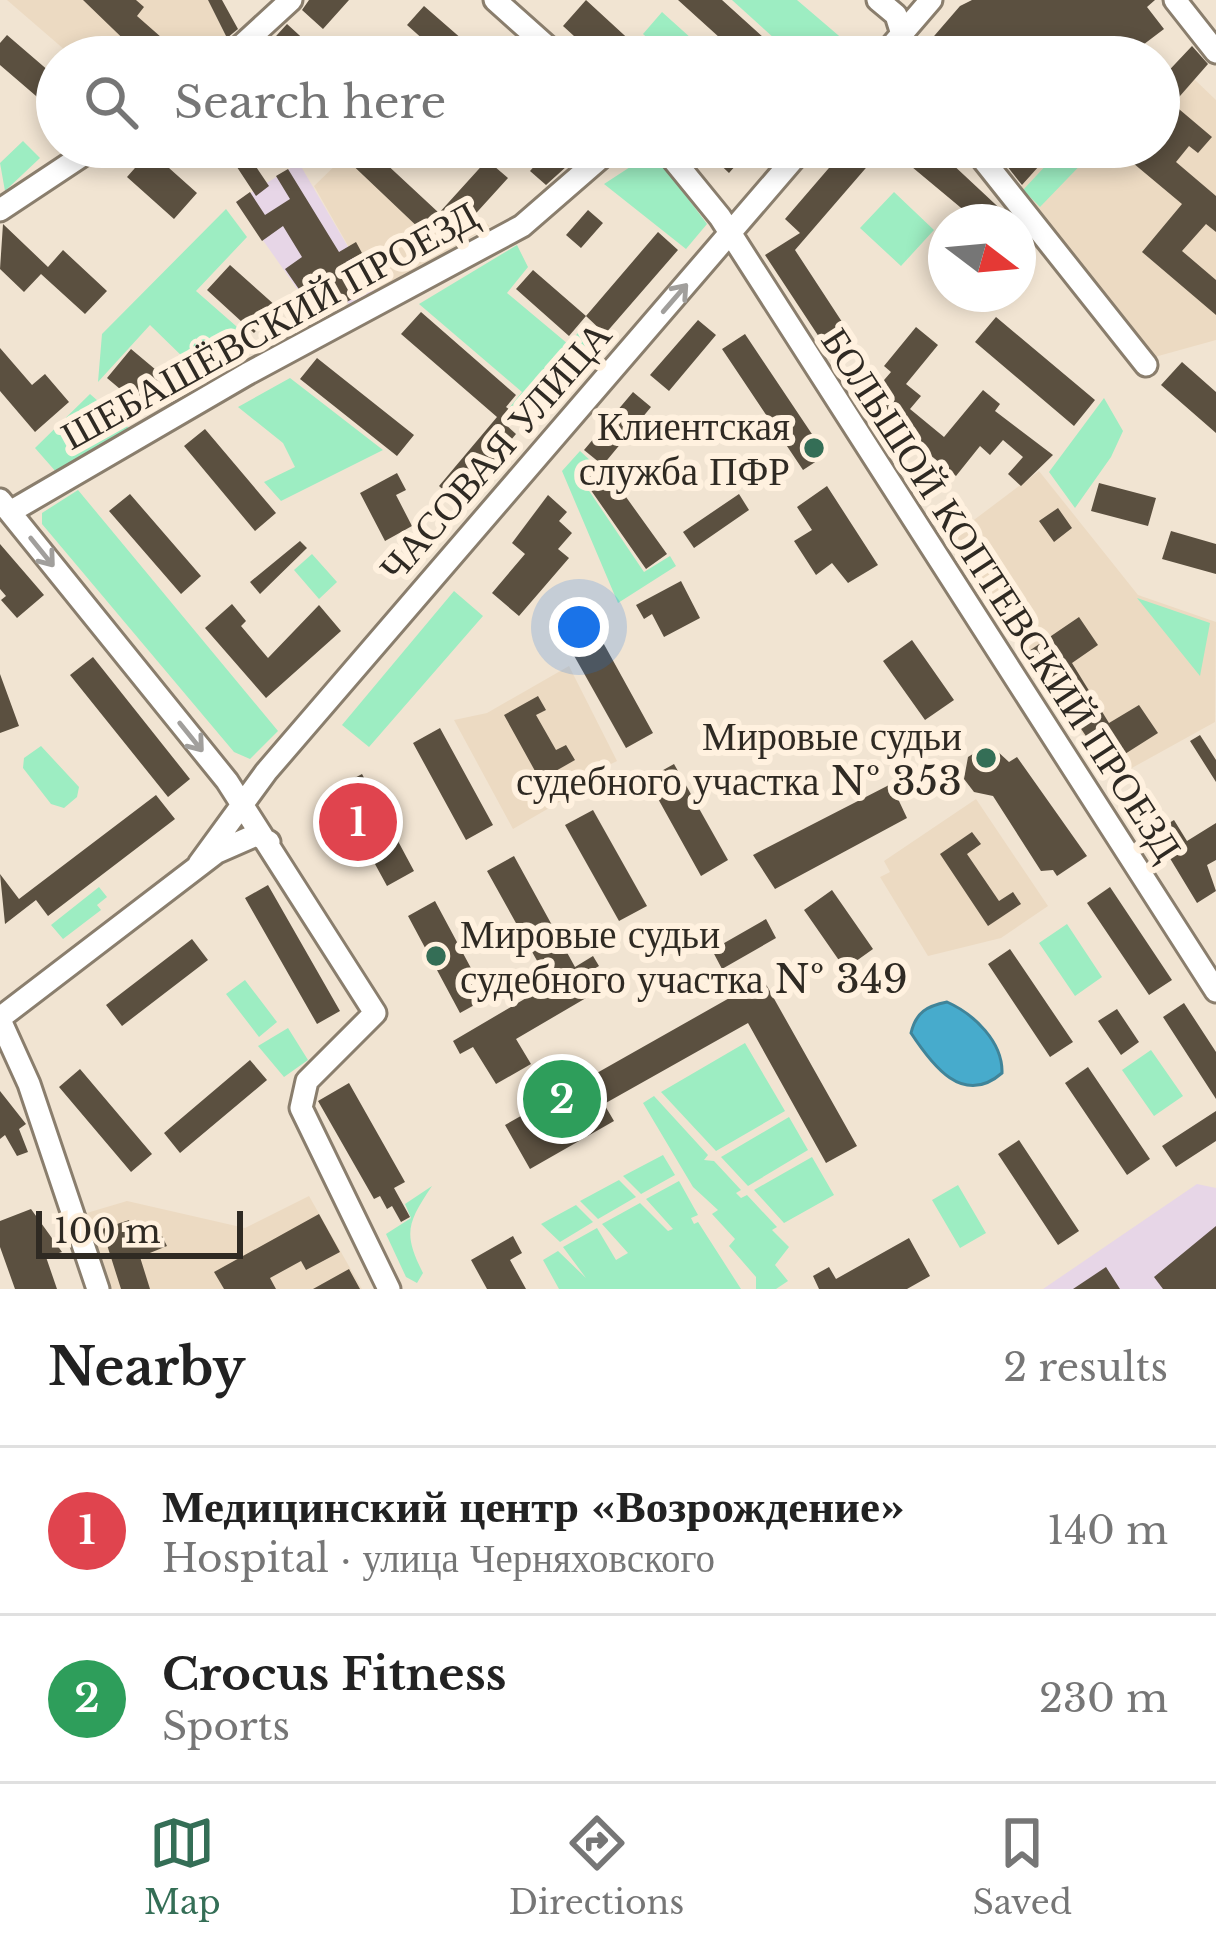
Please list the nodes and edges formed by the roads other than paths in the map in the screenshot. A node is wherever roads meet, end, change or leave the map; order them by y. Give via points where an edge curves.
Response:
1 (291, 0) edge
2 (495, 0) edge
3 (878, 0) edge
4 (931, 0) edge
5 (1175, 0) edge
6 (901, 34) joint
7 (252, 36) edge
8 (535, 36) edge
9 (1216, 52) edge
10 (63, 168) edge
11 (589, 168) edge
12 (680, 168) edge
13 (786, 168) edge
14 (991, 168) edge
15 (0, 210) edge
16 (728, 236) junction
17 (1146, 365) dead end
18 (5, 506) edge
19 (241, 802) junction
20 (269, 842) junction
21 (199, 864) junction
22 (1216, 991) edge
23 (0, 1019) edge
24 (98, 1289) edge
25 (389, 1289) edge

1 - 7 street
2 - 8 street
3 - 6 street via 896,15
4 - 6 street
5 - 9 street
10 - 15 street
11 - 18 street, ШЕБАШЁВСКИЙ ПРОЕЗД via 522,226
12 - 16 street
13 - 16 street, ЧАСОВАЯ УЛИЦА
14 - 17 street
19 -> 16 street, ЧАСОВАЯ УЛИЦА
16 - 22 street, БОЛЬШОЙ КОПТЕВСКИЙ ПРОЕЗД
18 -> 19 street
19 - 20 street
19 - 21 street, ЧАСОВАЯ УЛИЦА
20 - 21 street via 256,835 237,840
20 - 25 street via 376,1013 307,1081 301,1108
21 - 23 street
23 - 24 street

